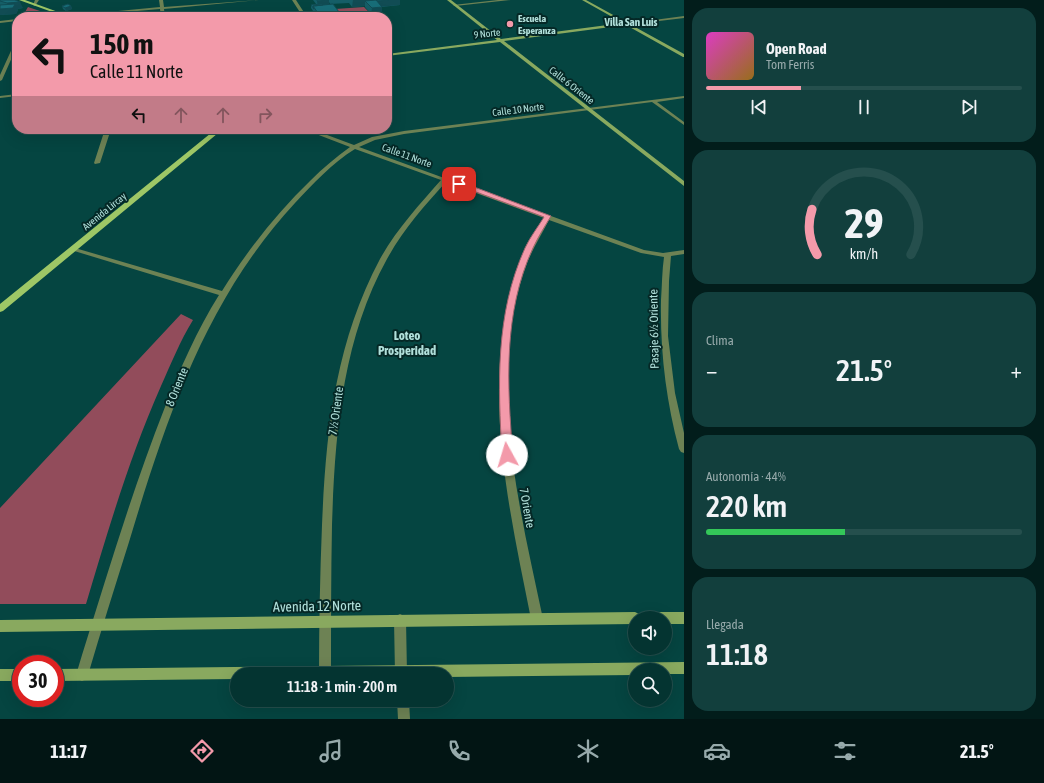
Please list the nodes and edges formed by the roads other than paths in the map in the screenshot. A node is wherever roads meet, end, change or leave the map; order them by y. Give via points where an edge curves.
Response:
1 (21, 0) edge
2 (161, 0) edge
3 (257, 0) edge
4 (294, 0) edge
5 (449, 0) edge
6 (509, 0) edge
7 (584, 0) edge
8 (36, 2) edge
9 (455, 5) junction
10 (162, 8) junction
11 (53, 11) joint
12 (50, 12) edge
13 (121, 12) edge
14 (162, 12) edge
15 (302, 12) edge
16 (684, 17) edge
17 (12, 21) edge
18 (0, 22) edge
19 (626, 24) junction
20 (501, 41) junction
21 (12, 53) edge
22 (392, 54) edge
23 (684, 56) edge
24 (0, 80) edge
25 (12, 96) edge
26 (0, 97) edge
27 (684, 97) edge
28 (653, 101) junction
29 (588, 109) junction
30 (684, 124) edge
31 (106, 134) edge
32 (214, 134) edge
33 (320, 134) edge
34 (355, 146) junction
35 (97, 163) dead end
36 (445, 179) junction
37 (684, 184) edge
38 (548, 216) junction
39 (73, 249) junction
40 (684, 252) edge
41 (668, 255) junction
42 (223, 294) junction
43 (0, 309) edge
44 (684, 449) edge
45 (628, 618) edge
46 (672, 618) edge
47 (684, 618) edge
48 (537, 619) junction
49 (400, 620) junction
50 (325, 621) junction
51 (98, 624) junction
52 (0, 626) edge
53 (325, 667) edge
54 (401, 667) edge
55 (684, 668) edge
56 (454, 672) edge
57 (230, 674) edge
58 (0, 675) edge
59 (12, 675) edge
60 (64, 675) edge
61 (82, 675) junction
62 (403, 707) edge
63 (404, 719) edge

1 - 8 main road
2 - 10 street
3 - 10 street
4 - 15 street
5 - 9 main road, Calle 6 Oriente
6 - 9 street
7 - 19 main road
8 - 11 main road
9 - 20 main road, Calle 6 Oriente
10 - 13 street
10 - 14 street
11 - 12 street
16 - 19 street, 9 Norte
17 - 18 street
19 - 20 main road, 9 Norte
19 - 23 main road
20 - 22 main road, 9 Norte
20 - 29 main road, Calle 6 Oriente
21 - 24 street
25 - 26 street
27 - 28 street, Calle 10 Norte
28 - 29 street, Calle 10 Norte
28 - 30 street
29 - 34 street, Calle 10 Norte via 401,133
29 - 37 main road, Calle 6 Oriente
31 - 35 street
32 - 39 main road, Avenida Lircay
33 - 34 street, Calle 11 Norte
34 - 36 street, Calle 11 Norte
34 - 42 street, 8 Oriente via 316,178 288,206 257,244
36 - 38 street, Calle 11 Norte
36 - 50 street, 7½ Oriente via 415,211 389,249 366,292 349,341 337,398 328,484
38 - 41 street, Calle 11 Norte via 643,252
38 - 48 street, 7 Oriente via 529,248 515,285 506,332 503,392 509,468
39 - 42 street
39 - 43 main road, Avenida Lircay
40 - 41 street, Calle 11 Norte
41 - 44 street, Pasaje 6½ Oriente via 664,350 671,400
42 - 51 street, 8 Oriente via 188,359 172,396
45 - 48 main road, Avenida 12 Norte
46 - 47 main road
48 - 49 main road, Avenida 12 Norte
49 - 50 main road, Avenida 12 Norte
49 - 54 street
50 - 51 main road, Avenida 12 Norte
50 - 53 street, 7½ Oriente
51 - 52 main road, Avenida 12 Norte
51 - 61 street, 8 Oriente
55 - 56 main road
57 - 61 main road
58 - 59 main road
60 - 61 main road
62 - 63 street

